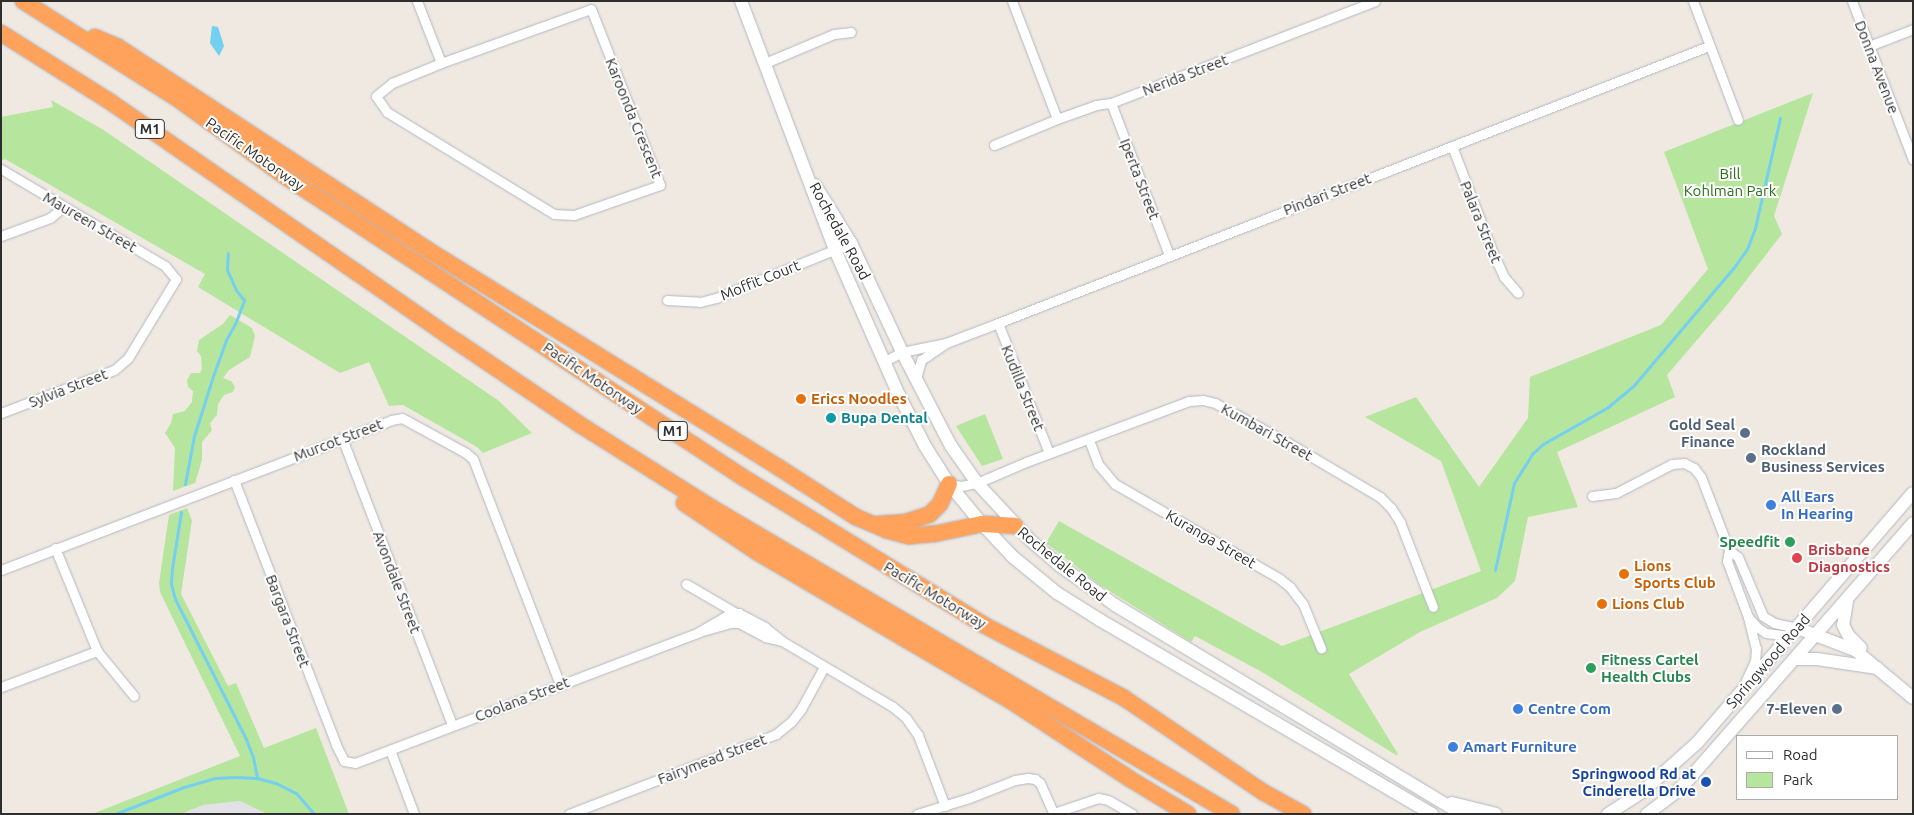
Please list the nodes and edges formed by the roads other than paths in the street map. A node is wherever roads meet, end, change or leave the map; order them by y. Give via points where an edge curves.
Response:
1 (22, 1) edge
2 (417, 1) edge
3 (741, 1) edge
4 (1012, 1) edge
5 (1375, 1) edge
6 (1693, 1) edge
7 (1852, 1) edge
8 (58, 22) junction
9 (1913, 29) edge
10 (851, 32) dead end
11 (1, 33) edge
12 (1709, 46) junction
13 (1869, 46) junction
14 (441, 63) junction
15 (765, 63) junction
16 (1111, 103) junction
17 (1057, 119) junction
18 (1738, 120) dead end
19 (994, 145) dead end
20 (1452, 146) junction
21 (1913, 160) edge
22 (1, 169) edge
23 (807, 173) junction
24 (63, 207) junction
25 (1, 236) edge
26 (851, 243) junction
27 (835, 250) junction
28 (1169, 255) junction
29 (176, 279) joint
30 (1518, 293) dead end
31 (667, 300) dead end
32 (998, 323) junction
33 (456, 341) junction
34 (946, 343) junction
35 (902, 352) junction
36 (885, 361) junction
37 (916, 379) junction
38 (1, 413) edge
39 (342, 438) junction
40 (1089, 440) junction
41 (1049, 453) junction
42 (234, 480) junction
43 (978, 483) junction
44 (949, 484) junction
45 (1913, 493) edge
46 (1592, 496) dead end
47 (1913, 523) edge
48 (982, 524) junction
49 (872, 525) junction
50 (1015, 526) junction
51 (55, 548) junction
52 (1729, 550) junction
53 (1, 570) edge
54 (686, 584) dead end
55 (1848, 598) junction
56 (712, 599) junction
57 (1433, 607) dead end
58 (736, 617) junction
59 (1748, 617) junction
60 (716, 621) junction
61 (699, 632) junction
62 (1793, 632) junction
63 (1816, 635) junction
64 (1321, 648) dead end
65 (97, 651) junction
66 (1796, 660) junction
67 (824, 666) junction
68 (1879, 669) junction
69 (560, 684) junction
70 (1, 687) edge
71 (134, 696) dead end
72 (1737, 696) junction
73 (1913, 698) edge
74 (452, 725) junction
75 (390, 750) junction
76 (344, 761) joint
77 (1440, 800) junction
78 (945, 806) junction
79 (414, 814) edge
80 (570, 814) edge
81 (917, 814) edge
82 (1054, 814) edge
83 (1132, 814) edge
84 (1188, 814) edge
85 (1232, 814) edge
86 (1303, 814) edge
87 (1432, 814) edge
88 (1462, 814) edge
89 (1496, 814) edge
90 (1608, 814) edge
91 (1648, 814) edge

1 - 8 highway, Pacific Motorway / M1
2 - 14 street
3 - 15 main road, Rochedale Road
4 - 17 street
5 - 16 street, Nerida Street
6 - 12 street
7 - 13 street, Donna Avenue
8 - 49 highway via 118,47 428,250 849,514
8 - 86 highway, Pacific Motorway / M1 via 174,97 283,175 741,476 984,625 1124,698 1263,792
9 - 13 street
10 - 15 street via 834,34
11 - 33 highway, M1 via 112,103
12 - 18 street
12 - 20 street, Pindari Street
13 - 21 street, Donna Avenue
14 - 14 street, Karoonda Crescent via 392,83 376,96 387,112 554,214 574,215 660,184 591,9
15 - 23 main road, Rochedale Road
16 - 17 street, Nerida Street
16 - 28 street, Iperta Street
17 - 19 street, Nerida Street
20 - 28 street, Pindari Street
20 - 30 street, Palara Street via 1492,252 1504,277
22 - 24 street, Maureen Street
23 - 26 main road, Rochedale Road
23 - 27 main road, Rochedale Road
24 - 25 street via 50,218
24 - 29 street, Maureen Street via 165,266
26 - 27 street, Moffit Court
26 - 35 main road, Rochedale Road
27 - 31 street, Moffit Court via 716,298 700,302
27 - 36 main road, Rochedale Road
28 - 32 street, Pindari Street
29 - 38 street, Sylvia Street via 128,358 114,370
32 - 34 street, Pindari Street
32 - 41 street, Kudilla Street
33 - 84 highway via 544,412 757,552 1011,701
33 - 85 highway, M1 via 712,508
34 - 35 street, Pindari Street
34 - 37 street, Pindari Street via 921,360
35 - 36 street, Pindari Street
35 - 37 main road, Rochedale Road
36 - 44 main road, Rochedale Road via 925,446
37 - 43 main road, Rochedale Road via 951,446
39 - 42 street, Murcot Street
39 - 69 street, Murcot Street via 402,418 473,460
39 - 74 street, Avondale Street
40 - 41 street, Kumbari Street
40 - 57 street, Kumbari Street via 1189,401 1215,403 1380,497 1400,522
40 - 64 street, Kuranga Street via 1098,464 1115,484 1290,587 1302,604
41 - 43 street, Kumbari Street
42 - 51 street, Murcot Street
42 - 76 street, Bargara Street
43 - 44 street, Kumbari Street
43 - 50 main road, Rochedale Road
44 - 48 main road, Rochedale Road
44 - 49 highway via 940,504 930,514 906,522
45 - 62 main road, Springwood Road
46 - 52 street via 1616,493 1668,465 1689,465 1702,477
47 - 55 main road, Springwood Road
48 - 49 highway via 920,536 898,534
48 - 50 highway
48 - 87 main road, Rochedale Road via 1013,557 1057,593
50 - 77 main road, Rochedale Road via 1059,565 1115,605
51 - 53 street, Murcot Street
51 - 65 street
52 - 59 street via 1726,561
52 - 62 street via 1738,557 1763,616
54 - 56 street
55 - 63 main road, Springwood Road
55 - 68 main road via 1843,626
56 - 58 street
56 - 60 street via 718,614
58 - 60 street, Coolana Street
58 - 61 street, Coolana Street
58 - 67 street via 752,618
59 - 62 street via 1764,632 1774,635
59 - 72 street via 1756,655
60 - 61 street, Coolana Street
61 - 69 street, Coolana Street
62 - 63 main road
62 - 72 main road, Springwood Road
63 - 66 main road, Springwood Road
63 - 68 main road via 1855,650
65 - 70 street
65 - 71 street
66 - 68 main road via 1817,658
66 - 91 main road, Springwood Road via 1690,779
67 - 78 street via 893,706 906,718 918,735
67 - 80 street, Fairymead Street via 802,709 776,734
68 - 73 main road
69 - 74 street, Coolana Street
72 - 90 main road, Springwood Road via 1697,743 1666,772
74 - 75 street, Coolana Street
75 - 76 street, Coolana Street via 355,763
75 - 79 street
77 - 88 main road, Rochedale Road
77 - 89 main road
78 - 81 street
78 - 82 street via 1015,780 1035,779
82 - 83 street via 1098,798

